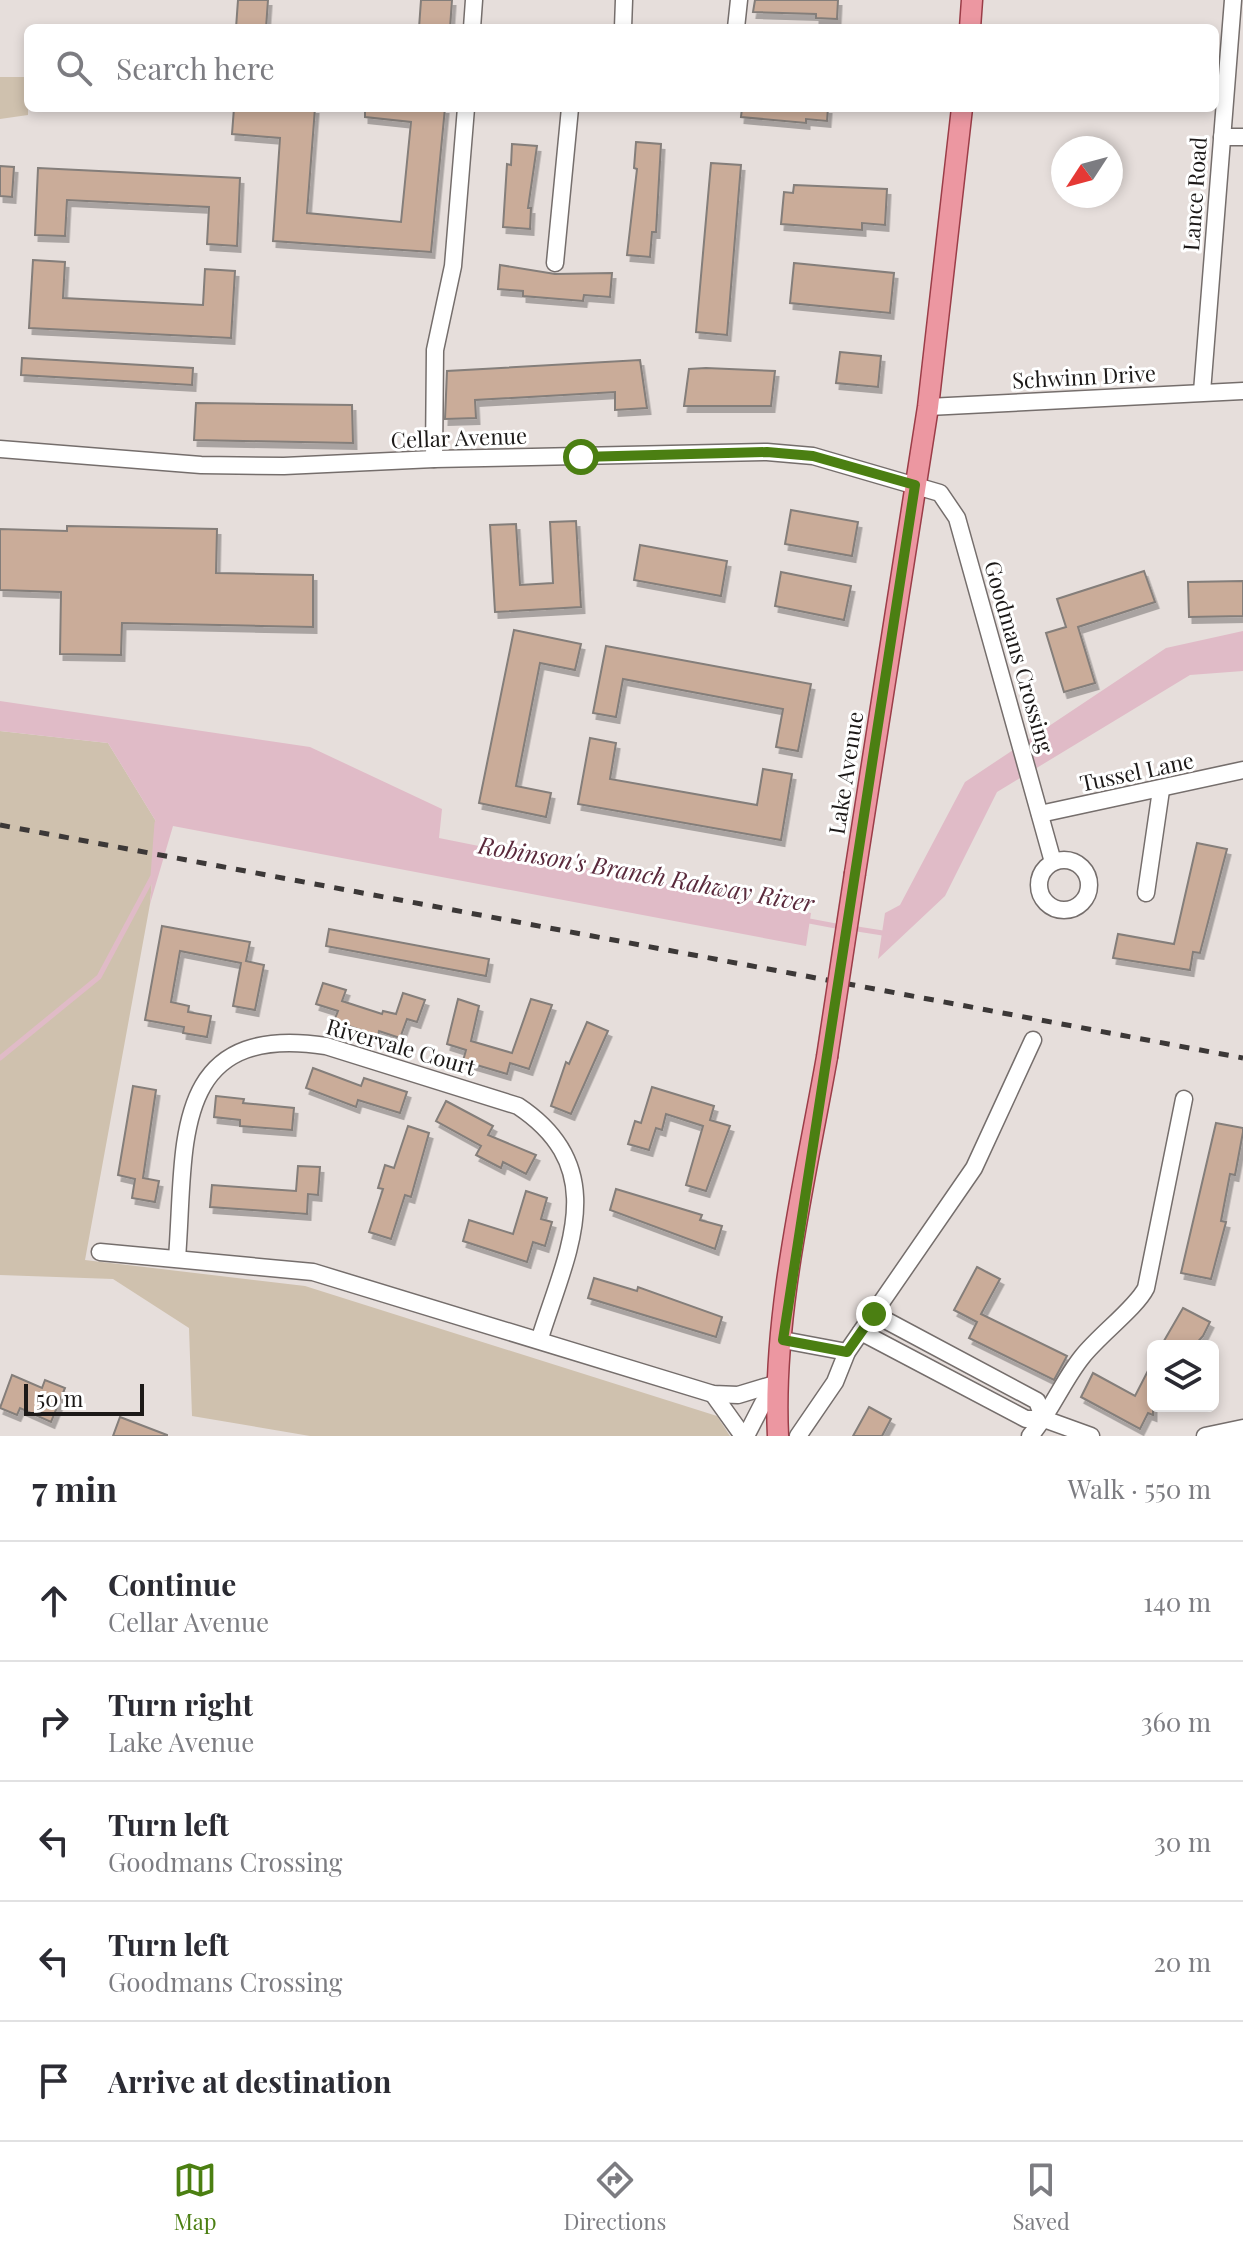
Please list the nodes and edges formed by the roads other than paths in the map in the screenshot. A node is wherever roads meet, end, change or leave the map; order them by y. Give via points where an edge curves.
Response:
1 (474, 0) edge
2 (624, 0) edge
3 (739, 0) edge
4 (972, 0) edge
5 (1233, 0) edge
6 (472, 24) edge
7 (623, 24) edge
8 (736, 24) edge
9 (970, 24) edge
10 (466, 112) edge
11 (570, 112) edge
12 (962, 112) edge
13 (1222, 137) junction
14 (1243, 137) edge
15 (555, 263) dead end
16 (1243, 391) edge
17 (1202, 392) junction
18 (928, 407) junction
19 (0, 449) edge
20 (434, 459) junction
21 (915, 485) junction
22 (1243, 770) edge
23 (1161, 790) junction
24 (1040, 814) junction
25 (1053, 862) dead end
26 (1146, 893) dead end
27 (1033, 1040) dead end
28 (1184, 1099) dead end
29 (100, 1252) dead end
30 (177, 1258) junction
31 (874, 1314) junction
32 (861, 1332) junction
33 (540, 1338) junction
34 (783, 1340) junction
35 (847, 1352) junction
36 (778, 1383) junction
37 (713, 1394) junction
38 (1044, 1419) junction
39 (1243, 1428) edge
40 (745, 1436) edge
41 (778, 1436) edge
42 (798, 1436) edge
43 (1030, 1436) edge
44 (1091, 1436) edge
45 (1205, 1436) edge

1 - 6 street
2 - 7 street
3 - 8 street
4 - 9 main road
5 - 13 street, Lance Road
10 - 20 street via 453,266 435,350
11 - 15 street
12 - 18 main road, Lake Avenue
13 - 14 street
13 - 17 street, Lance Road
16 - 17 street, Schwinn Drive
17 - 18 street, Schwinn Drive
18 - 21 main road, Lake Avenue
19 - 20 street, Cellar Avenue via 201,465
20 - 21 street, Cellar Avenue via 767,452 813,456
21 - 24 street, Goodmans Crossing via 940,493 957,518
21 - 34 main road, Lake Avenue, bridge
22 - 23 street, Tussel Lane
23 - 24 street, Tussel Lane
23 - 26 street
24 - 25 street, Goodmans Crossing
27 - 31 street via 974,1168
28 - 38 street via 1146,1288 1079,1360
29 - 30 street
30 - 33 street via 313,1272
30 - 33 street, Rivervale Court via 188,1122 199,1089 228,1058 263,1043 326,1046 518,1106 559,1145 578,1200
31 - 32 street
31 - 38 street via 1037,1401
32 - 35 street
32 - 38 street via 1026,1419
33 - 37 street
34 - 35 street
34 - 36 main road, Lake Avenue
35 - 42 street via 835,1382
36 - 37 street via 738,1395
36 - 40 street, Lake Avenue
36 - 41 main road
37 - 40 street
38 - 43 street
38 - 44 street
39 - 45 street

